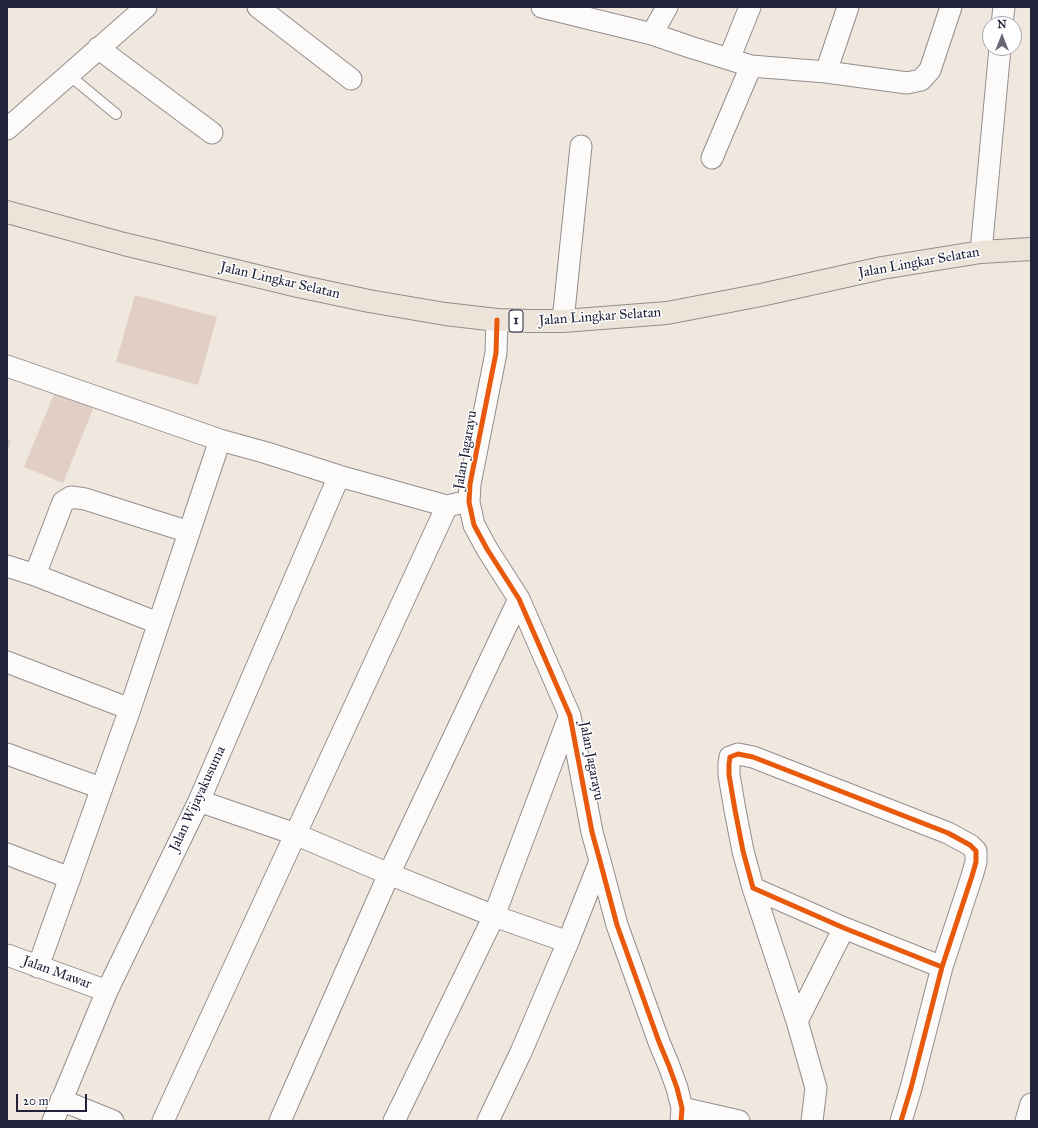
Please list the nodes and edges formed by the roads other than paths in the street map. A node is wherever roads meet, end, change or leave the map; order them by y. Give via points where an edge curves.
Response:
1 (146, 7) edge
2 (258, 7) edge
3 (542, 7) edge
4 (667, 7) edge
5 (750, 7) edge
6 (848, 7) edge
7 (951, 7) edge
8 (652, 34) junction
9 (98, 48) junction
10 (999, 56) edge
11 (729, 59) junction
12 (752, 66) junction
13 (826, 72) junction
14 (69, 75) junction
15 (351, 78) dead end
16 (116, 114) dead end
17 (7, 128) edge
18 (212, 133) dead end
19 (580, 146) dead end
20 (712, 158) dead end
21 (7, 212) edge
22 (1031, 249) edge
23 (981, 252) junction
24 (497, 320) junction
25 (563, 322) junction
26 (7, 366) edge
27 (220, 440) junction
28 (339, 476) junction
29 (469, 502) junction
30 (447, 506) junction
31 (189, 532) junction
32 (7, 566) edge
33 (35, 574) junction
34 (519, 599) junction
35 (158, 623) junction
36 (7, 662) edge
37 (130, 709) junction
38 (570, 716) junction
39 (7, 754) edge
40 (101, 788) junction
41 (199, 801) junction
42 (295, 834) junction
43 (7, 854) edge
44 (600, 861) junction
45 (389, 874) junction
46 (70, 878) junction
47 (753, 888) junction
48 (494, 916) junction
49 (844, 928) junction
50 (568, 942) junction
51 (7, 956) edge
52 (38, 967) junction
53 (942, 967) junction
54 (107, 991) junction
55 (797, 1021) junction
56 (62, 1100) junction
57 (1031, 1104) edge
58 (682, 1114) edge
59 (397, 1120) edge
60 (53, 1121) edge
61 (113, 1121) edge
62 (164, 1121) edge
63 (280, 1121) edge
64 (488, 1121) edge
65 (739, 1121) edge
66 (812, 1121) edge
67 (901, 1121) edge
68 (1026, 1121) edge

1 - 9 street
2 - 15 street
3 - 8 street
4 - 8 street
5 - 11 street
6 - 13 street
7 - 13 street via 930,70 921,80 907,83
8 - 11 street
9 - 14 street
9 - 18 street
10 - 23 street
11 - 12 street
12 - 13 street
12 - 20 street
14 - 16 lane
14 - 17 street
19 - 25 street
21 - 24 highway, Jalan Lingkar Selatan / 1 via 124,244 298,286 445,314
22 - 23 highway, Jalan Lingkar Selatan / 1
23 - 25 highway, Jalan Lingkar Selatan / 1 via 882,268 667,313
24 - 25 highway, Jalan Lingkar Selatan / 1
24 - 29 street, Jalan Jagarayu via 496,353 470,484
26 - 27 street
27 - 28 street
27 - 31 street
28 - 30 street
28 - 41 street, Jalan Wijayakusuma
29 - 30 street
29 - 34 street, Jalan Jagarayu via 477,531
30 - 42 street
31 - 33 street via 85,498 71,497 63,502
31 - 35 street
32 - 33 street
33 - 35 street
34 - 38 street, Jalan Jagarayu
34 - 45 street
35 - 37 street
36 - 37 street
37 - 40 street
38 - 44 street, Jalan Jagarayu
38 - 48 street
39 - 40 street
40 - 46 street
41 - 42 street
41 - 54 street, Jalan Wijayakusuma
42 - 45 street
42 - 62 street
43 - 46 street
44 - 50 street
44 - 58 street, Jalan Jagarayu via 617,925 677,1088
45 - 48 street
45 - 63 street
46 - 52 street
47 - 49 street
47 - 53 street via 743,851 729,775 730,757 738,754 753,757 948,834 970,845 976,851 972,876
47 - 55 street
48 - 50 street
48 - 59 street
49 - 53 street
49 - 55 street
50 - 64 street
51 - 52 street, Jalan Mawar
52 - 54 street, Jalan Mawar
53 - 67 street
54 - 56 street, Jalan Wijayakusuma
55 - 66 street via 816,1088
56 - 60 street, Jalan Wijayakusuma
56 - 61 street
57 - 68 street
58 - 65 street

